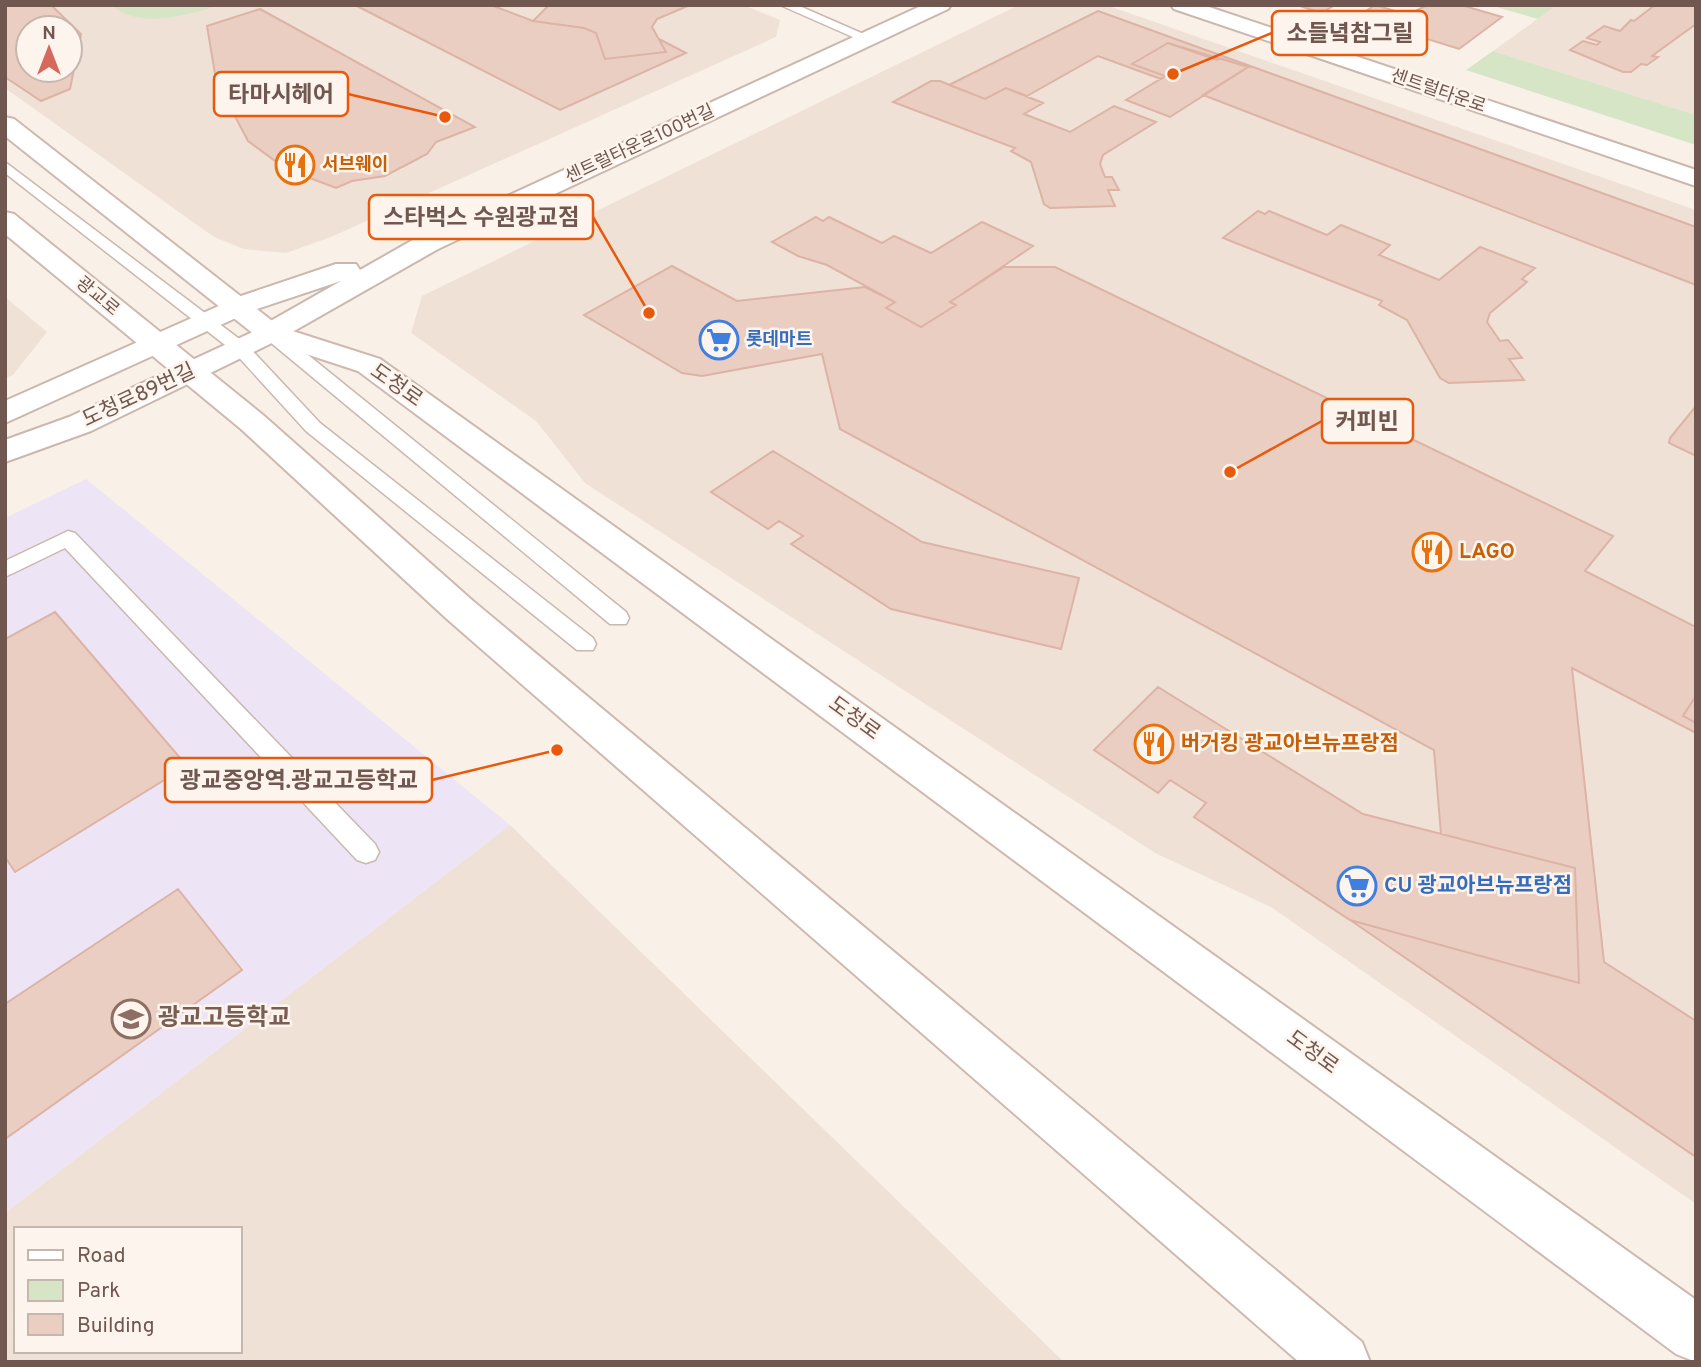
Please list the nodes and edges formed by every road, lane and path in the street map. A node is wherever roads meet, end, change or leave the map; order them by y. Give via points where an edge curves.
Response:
1 (786, 5) edge
2 (941, 5) edge
3 (1181, 5) edge
4 (869, 39) junction
5 (5, 124) edge
6 (5, 166) edge
7 (1696, 178) edge
8 (5, 220) edge
9 (428, 243) junction
10 (239, 306) junction
11 (205, 321) junction
12 (255, 340) junction
13 (154, 344) junction
14 (190, 372) junction
15 (5, 413) edge
16 (5, 452) edge
17 (5, 570) edge
18 (618, 618) dead end
19 (584, 644) dead end
20 (366, 852) dead end
21 (1696, 1334) edge
22 (1342, 1362) edge

1 - 4 lane
2 - 4 main road, 센트럴타운로100번길
3 - 7 main road, 센트럴타운로
4 - 9 main road, 센트럴타운로100번길
5 - 10 main road, 도청로
6 - 11 lane
8 - 13 main road, 광교로
9 - 10 main road
9 - 12 main road, 센트럴타운로100번길
10 - 11 main road
10 - 12 main road, 도청로
11 - 12 lane
11 - 13 main road
12 - 14 main road, 도청로89번길
12 - 18 lane
12 - 19 lane via 313,427
12 - 21 main road, 도청로 via 369,365
13 - 14 main road, 광교로
13 - 15 main road
14 - 16 main road, 도청로89번길 via 80,424
14 - 22 main road via 460,610
17 - 20 lane via 68,538

